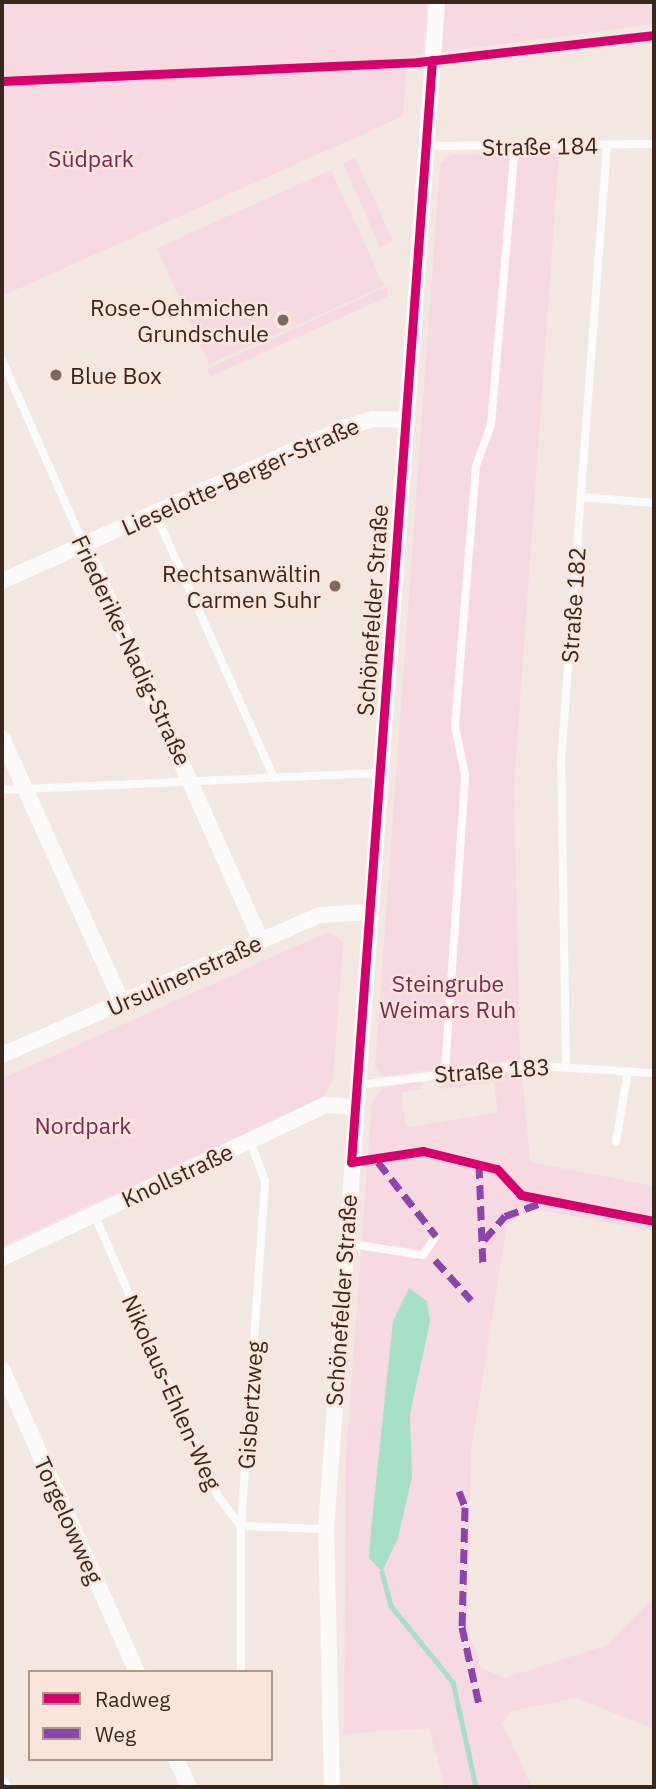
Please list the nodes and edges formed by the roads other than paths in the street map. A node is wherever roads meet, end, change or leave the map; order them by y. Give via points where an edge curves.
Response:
1 (437, 2) edge
2 (654, 144) edge
3 (607, 145) junction
4 (425, 146) junction
5 (515, 146) junction
6 (2, 360) edge
7 (405, 420) junction
8 (581, 497) junction
9 (654, 503) edge
10 (155, 513) junction
11 (83, 545) junction
12 (2, 581) edge
13 (2, 737) edge
14 (379, 773) junction
15 (273, 776) junction
16 (192, 779) junction
17 (24, 789) junction
18 (2, 790) edge
19 (369, 912) junction
20 (261, 940) junction
21 (122, 1003) junction
22 (2, 1055) edge
23 (566, 1066) junction
24 (445, 1071) junction
25 (628, 1071) junction
26 (654, 1073) edge
27 (356, 1085) junction
28 (355, 1107) junction
29 (250, 1141) junction
30 (617, 1141) dead end
31 (93, 1214) junction
32 (436, 1236) dead end
33 (345, 1243) junction
34 (2, 1258) edge
35 (2, 1369) edge
36 (241, 1526) junction
37 (326, 1529) junction
38 (136, 1670) edge
39 (241, 1670) edge
40 (177, 1761) edge
41 (189, 1787) edge
42 (332, 1787) edge

1 - 4 street, Schönefelder Straße
2 - 3 lane, Straße 184
3 - 5 lane, Straße 184
3 - 8 lane, Straße 182
4 - 5 lane, Straße 184
4 - 7 street, Schönefelder Straße
5 - 24 lane via 491,425 476,466 455,726 465,775
6 - 11 lane, Friederike-Nadig-Straße
7 - 10 street, Lieselotte-Berger-Straße via 373,419 346,427
7 - 14 street, Schönefelder Straße
8 - 9 lane
8 - 23 lane, Straße 182 via 559,811
10 - 11 street, Lieselotte-Berger-Straße
10 - 15 lane
11 - 12 street, Lieselotte-Berger-Straße
11 - 16 street, Friederike-Nadig-Straße
13 - 17 street
14 - 15 lane
14 - 19 street, Schönefelder Straße
15 - 16 lane
16 - 17 lane
16 - 20 street, Friederike-Nadig-Straße
17 - 18 lane
17 - 21 street
19 - 20 street, Ursulinenstraße via 326,913
19 - 27 street, Schönefelder Straße
20 - 21 street, Ursulinenstraße
21 - 22 street, Ursulinenstraße
23 - 24 lane, Straße 183
23 - 25 lane, Straße 183
24 - 27 lane, Straße 183
25 - 26 lane, Straße 183
25 - 30 lane
27 - 28 street, Schönefelder Straße
28 - 29 street, Knollstraße via 326,1105
28 - 33 street, Schönefelder Straße
29 - 31 street, Knollstraße
29 - 36 lane, Gisbertzweg via 265,1181
31 - 34 street, Knollstraße
31 - 36 lane, Nikolaus-Ehlen-Weg via 218,1496
32 - 33 lane via 423,1255
33 - 37 street, Schönefelder Straße
35 - 38 street, Torgelowweg
36 - 37 lane
36 - 39 lane, Gisbertzweg
37 - 42 street, Schönefelder Straße
40 - 41 street

